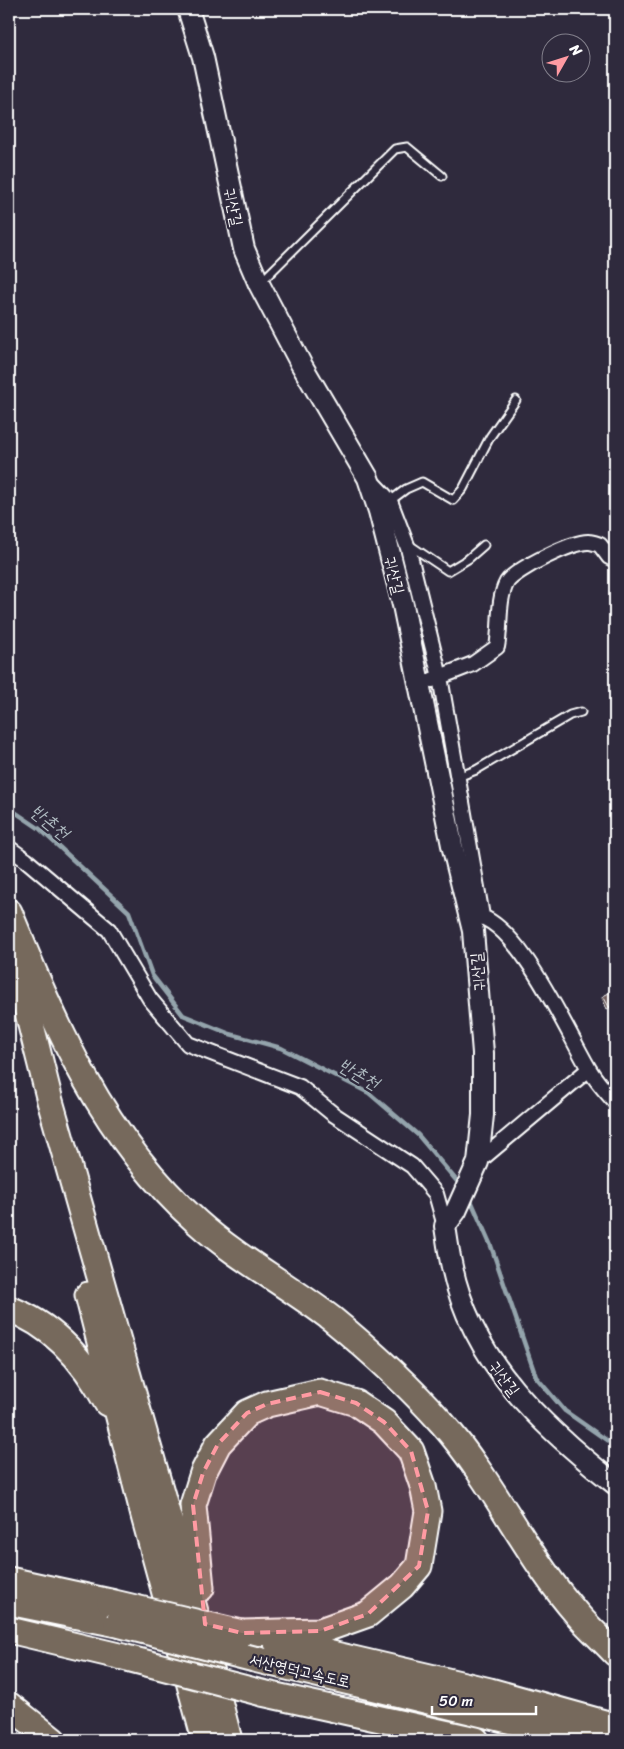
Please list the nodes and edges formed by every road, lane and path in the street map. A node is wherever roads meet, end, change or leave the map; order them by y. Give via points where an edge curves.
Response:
1 (188, 9) edge
2 (442, 176) dead end
3 (259, 284) junction
4 (516, 400) dead end
5 (368, 478) junction
6 (390, 501) junction
7 (406, 542) junction
8 (484, 545) dead end
9 (615, 560) edge
10 (440, 677) junction
11 (419, 684) junction
12 (581, 712) dead end
13 (458, 777) junction
14 (9, 848) edge
15 (9, 912) edge
16 (476, 915) junction
17 (9, 938) edge
18 (9, 988) edge
19 (589, 1069) junction
20 (43, 1095) junction
21 (615, 1102) edge
22 (475, 1168) junction
23 (451, 1219) junction
24 (9, 1309) edge
25 (615, 1484) edge
26 (144, 1516) junction
27 (14, 1579) edge
28 (9, 1602) edge
29 (114, 1613) junction
30 (9, 1630) edge
31 (242, 1633) junction
32 (615, 1653) edge
33 (209, 1662) junction
34 (9, 1705) edge
35 (615, 1726) edge
36 (53, 1740) edge
37 (205, 1740) edge
38 (229, 1740) edge
39 (476, 1740) edge
40 (591, 1740) edge

1 - 3 street, 귀산길 via 203,56 242,240
2 - 3 lane via 407,147 395,149
3 - 5 street, 귀산길 via 301,364
4 - 6 lane via 490,437 463,489 453,500 422,482
5 - 6 street
5 - 11 street, 귀산길 via 403,606
6 - 7 street
7 - 8 lane via 448,571 468,560
7 - 10 street
9 - 10 street via 600,545 588,542 555,552 520,569 507,583 497,647 473,664
10 - 11 street
10 - 13 street
11 - 16 street, 귀산길 via 452,845
12 - 13 lane
13 - 16 street
14 - 23 street via 109,930 150,998 188,1044 300,1087 333,1114 412,1166 436,1194
15 - 32 highway via 53,1019 84,1080 126,1145 197,1222 332,1320 383,1364 442,1423 492,1488 577,1614
16 - 19 street via 506,932 519,949
16 - 22 street, 귀산길 via 473,931 483,1053 483,1115
17 - 20 highway
18 - 20 highway
19 - 21 street
19 - 22 street
20 - 26 highway
20 - 33 highway
22 - 23 street, 귀산길
23 - 25 street, 귀산길 via 452,1268 460,1296 473,1329 492,1361 534,1415
24 - 26 highway via 29,1316 57,1336 93,1377 114,1415
26 - 37 highway
27 - 29 highway
28 - 29 highway, 서산영덕고속도로
29 - 31 highway, bridge
29 - 40 highway, 서산영덕고속도로, bridge via 254,1659
30 - 39 highway, 서산영덕고속도로, bridge via 262,1693
31 - 33 highway via 320,1630 368,1614 402,1586 419,1566 428,1510 412,1451 384,1422 356,1402 320,1392 267,1404 247,1413 218,1444 203,1473 193,1505
31 - 35 highway via 490,1691
33 - 38 highway
34 - 36 highway

